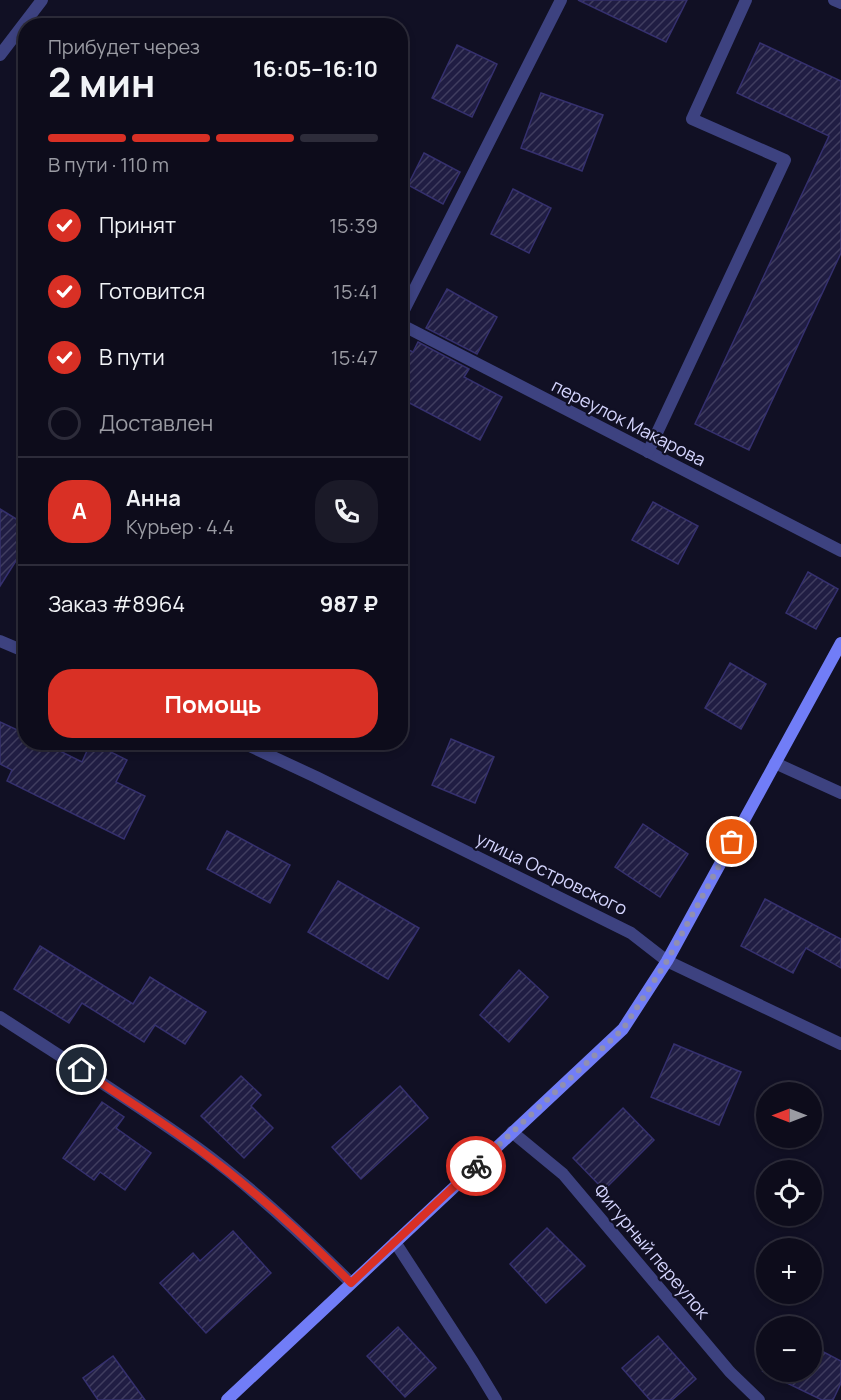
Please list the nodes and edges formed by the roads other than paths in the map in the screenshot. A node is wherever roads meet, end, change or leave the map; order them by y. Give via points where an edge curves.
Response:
1 (42, 0) edge
2 (561, 0) edge
3 (746, 0) edge
4 (834, 0) edge
5 (841, 3) edge
6 (28, 18) edge
7 (18, 31) edge
8 (0, 55) edge
9 (408, 302) edge
10 (408, 328) edge
11 (648, 452) junction
12 (841, 551) edge
13 (0, 642) edge
14 (841, 643) edge
15 (18, 649) edge
16 (258, 750) edge
17 (775, 763) junction
18 (841, 793) edge
19 (667, 961) junction
20 (0, 1017) edge
21 (841, 1044) edge
22 (512, 1132) junction
23 (395, 1242) junction
24 (351, 1283) junction
25 (227, 1400) edge
26 (496, 1400) edge
27 (759, 1400) edge

1 - 6 street
2 - 9 street
3 - 11 street via 692,119 785,160
4 - 5 street
7 - 8 street
10 - 11 street, переулок Макарова
11 - 12 street, переулок Макарова
13 - 15 street
14 - 17 main road
16 - 19 street, улица Островского via 631,933
17 - 18 street
17 - 19 main road
19 - 21 street, улица Островского
19 - 22 main road via 623,1029
20 - 24 street via 198,1148 249,1187
22 - 23 main road
22 - 27 street, Фигурный переулок via 563,1174
23 - 24 main road
23 - 26 street
24 - 25 main road

